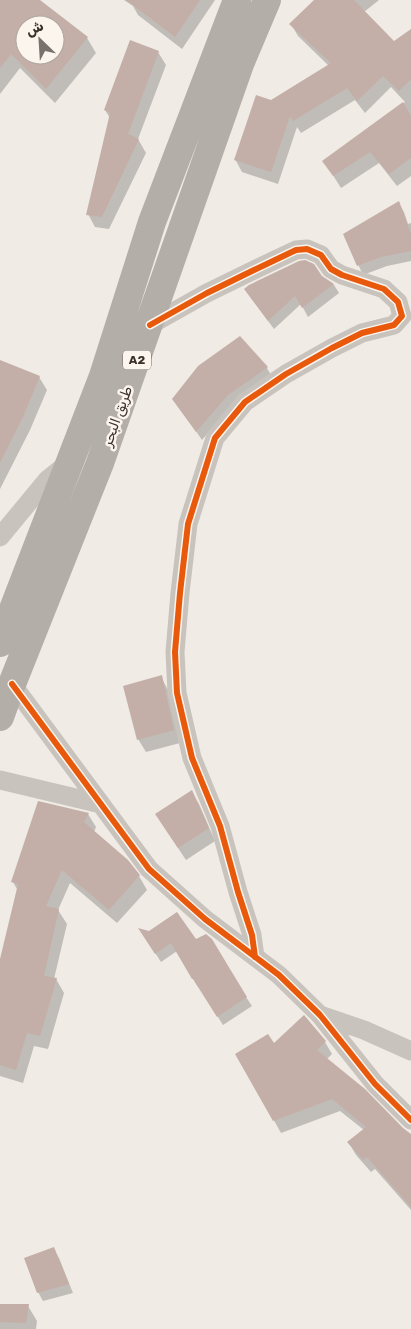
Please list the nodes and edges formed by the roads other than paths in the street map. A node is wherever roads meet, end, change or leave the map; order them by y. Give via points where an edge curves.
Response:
1 (236, 0) edge
2 (267, 0) edge
3 (190, 122) junction
4 (218, 127) junction
5 (150, 325) junction
6 (70, 461) junction
7 (0, 537) edge
8 (0, 643) edge
9 (12, 684) junction
10 (0, 717) edge
11 (0, 780) edge
12 (101, 804) junction
13 (255, 957) junction
14 (320, 1015) junction
15 (411, 1051) edge
16 (411, 1120) edge

1 - 3 highway, طريق البحر / A2
2 - 4 highway, طريق البحر / A2
3 - 4 highway
3 - 6 highway, طريق البحر / A2 via 152,222 103,376
4 - 5 highway, طريق البحر / A2
5 - 9 highway, طريق البحر / A2 via 100,463
5 - 13 street via 254,270 296,250 307,249 321,255 331,268 342,275 384,289 398,302 402,316 394,325 362,333 332,348 245,402 215,438 188,524 175,652 177,693 192,758 220,826 252,935
6 - 7 street via 47,480
6 - 8 highway, طريق البحر / A2
9 - 10 highway, طريق البحر / A2
9 - 12 street
11 - 12 street
12 - 13 street via 149,869 205,919
13 - 14 street via 279,975
14 - 15 street
14 - 16 street via 374,1084

